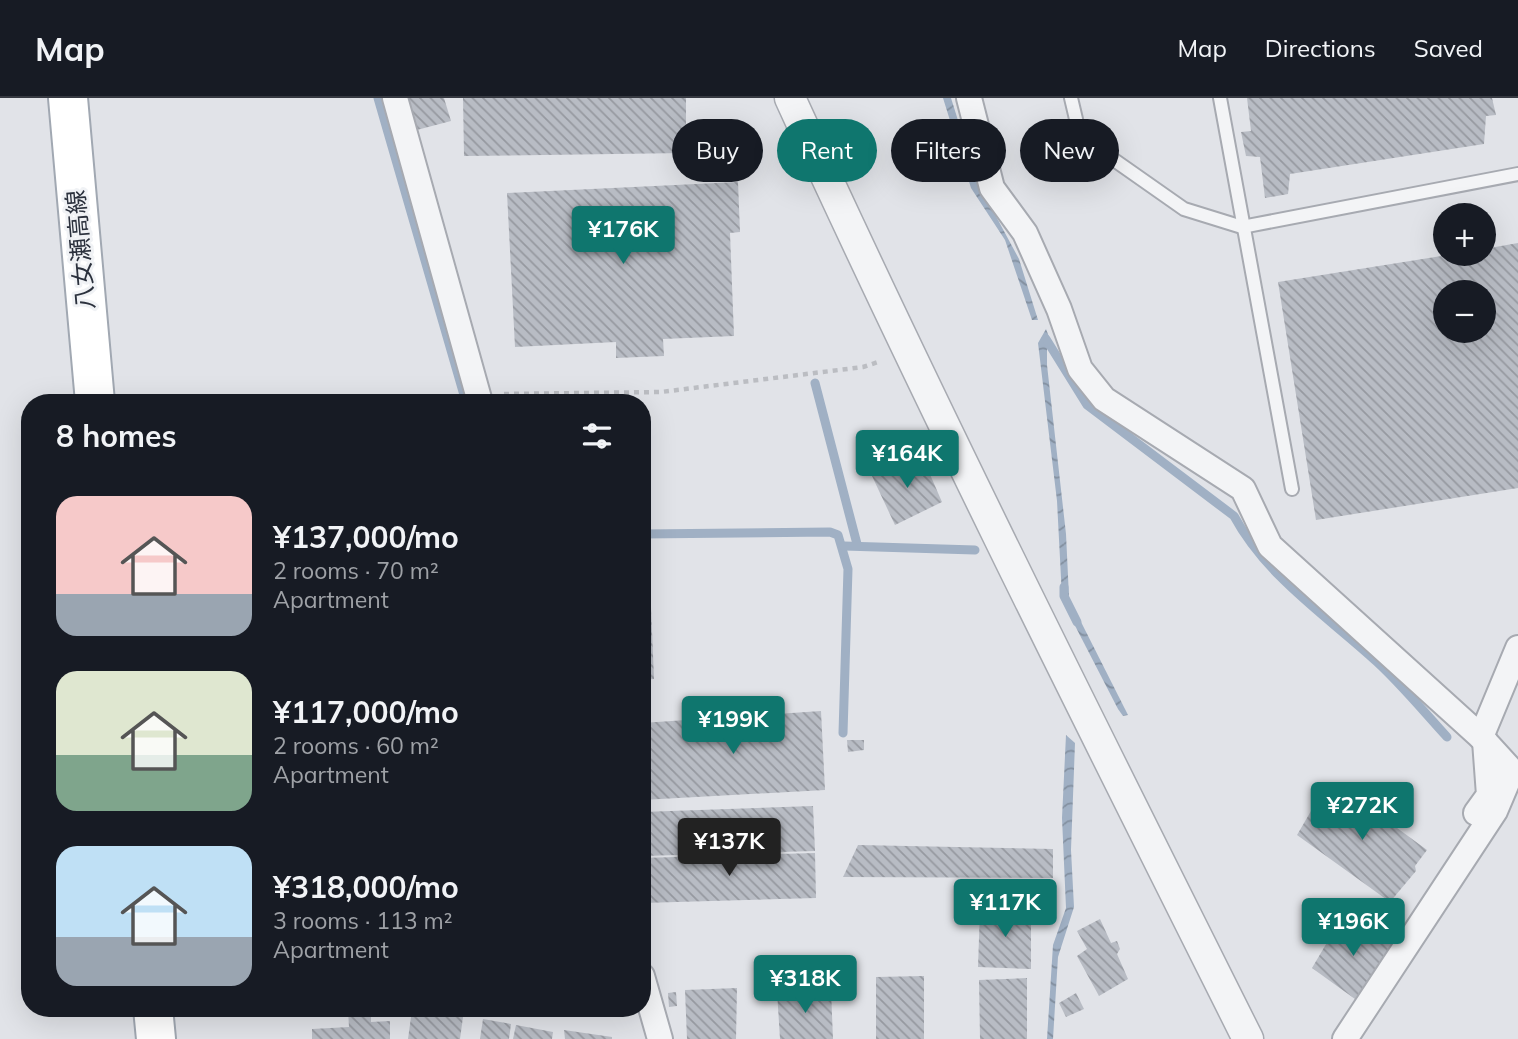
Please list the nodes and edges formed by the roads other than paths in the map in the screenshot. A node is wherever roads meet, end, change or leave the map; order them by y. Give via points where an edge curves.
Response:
1 (68, 98) edge
2 (395, 98) edge
3 (790, 98) edge
4 (969, 98) edge
5 (1071, 98) edge
6 (1220, 98) edge
7 (1518, 174) edge
8 (1242, 228) junction
9 (94, 394) edge
10 (478, 394) edge
11 (1292, 489) dead end
12 (1518, 648) edge
13 (1483, 739) junction
14 (1515, 772) edge
15 (1448, 856) dead end
16 (651, 1008) edge
17 (154, 1017) edge
18 (156, 1039) edge
19 (660, 1039) edge
20 (1248, 1039) edge
21 (1345, 1039) edge

1 - 9 main road, 八女瀬高線
2 - 10 street
3 - 20 street via 1028,599
4 - 13 street via 992,187 1025,233 1080,369 1104,399 1242,489 1270,546
5 - 8 lane via 1080,136 1184,209
6 - 8 lane
7 - 8 lane
8 - 11 lane
12 - 13 street
13 - 14 street
13 - 15 street via 1489,795
14 - 21 street via 1495,811
16 - 19 street
17 - 18 main road

